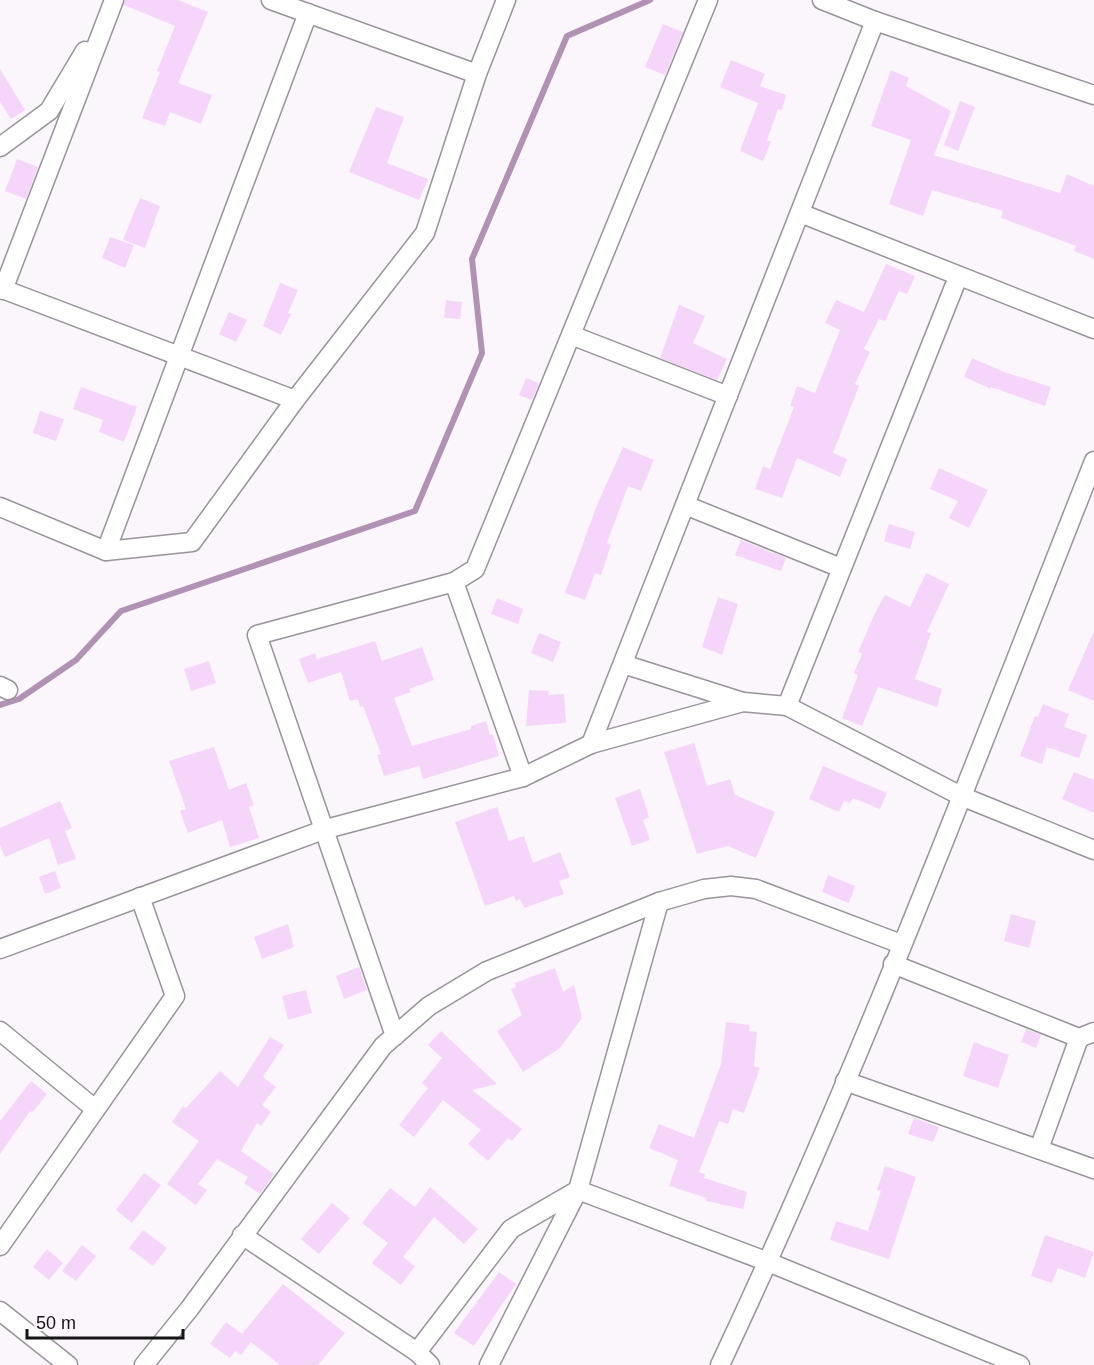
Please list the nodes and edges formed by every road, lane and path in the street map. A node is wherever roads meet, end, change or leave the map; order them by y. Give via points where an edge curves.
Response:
1 (113, 0) edge
2 (271, 0) edge
3 (506, 0) edge
4 (708, 0) edge
5 (822, 0) edge
6 (308, 13) junction
7 (875, 21) junction
8 (477, 74) junction
9 (1094, 95) edge
10 (0, 147) edge
11 (800, 213) junction
12 (958, 277) junction
13 (2, 289) edge
14 (1094, 328) edge
15 (571, 335) junction
16 (178, 357) junction
17 (728, 396) junction
18 (295, 400) junction
19 (1094, 461) edge
20 (685, 505) junction
21 (0, 507) edge
22 (106, 550) junction
23 (841, 568) junction
24 (454, 582) junction
25 (623, 664) junction
26 (743, 702) junction
27 (787, 706) junction
28 (591, 744) junction
29 (523, 777) junction
30 (961, 796) junction
31 (326, 829) junction
32 (1094, 850) edge
33 (140, 897) junction
34 (659, 902) junction
35 (901, 944) junction
36 (0, 949) edge
37 (893, 964) junction
38 (0, 1031) edge
39 (1087, 1035) edge
40 (395, 1036) junction
41 (845, 1081) junction
42 (95, 1109) junction
43 (1039, 1149) junction
44 (1094, 1169) edge
45 (578, 1190) junction
46 (242, 1235) junction
47 (0, 1246) edge
48 (768, 1262) junction
49 (0, 1311) edge
50 (424, 1358) edge
51 (68, 1365) edge
52 (144, 1365) edge
53 (489, 1365) edge
54 (720, 1365) edge
55 (1020, 1365) edge

1 - 10 street via 49,111
1 - 13 street
2 - 6 street
3 - 8 street
4 - 15 street
5 - 7 street
6 - 8 street
6 - 16 street
7 - 9 street
7 - 11 street
8 - 18 street via 425,233
11 - 12 street
11 - 17 street
12 - 14 street
12 - 23 street
13 - 16 street
15 - 17 street
15 - 24 street via 475,569
16 - 18 street
16 - 22 street
17 - 20 street
18 - 22 street via 192,542
19 - 30 street
20 - 23 street
20 - 25 street
21 - 22 street
23 - 27 street
24 - 29 street
24 - 31 street via 257,635
25 - 26 street
25 - 28 street
26 - 27 street
26 - 28 street
27 - 30 street
28 - 29 street
29 - 31 street
30 - 32 street
30 - 35 street
31 - 33 street
31 - 40 street
33 - 36 street
33 - 42 street via 175,996
34 - 35 street via 704,889 756,889
34 - 40 street via 487,971 429,1006
34 - 45 street
35 - 37 street
37 - 39 street
37 - 41 street
38 - 42 street
39 - 43 street
40 - 46 street via 383,1046
41 - 43 street
41 - 48 street
42 - 47 street
43 - 44 street
45 - 48 street
45 - 50 street via 511,1229
45 - 53 street
46 - 50 street
46 - 52 street
48 - 54 street
48 - 55 street
49 - 51 street

